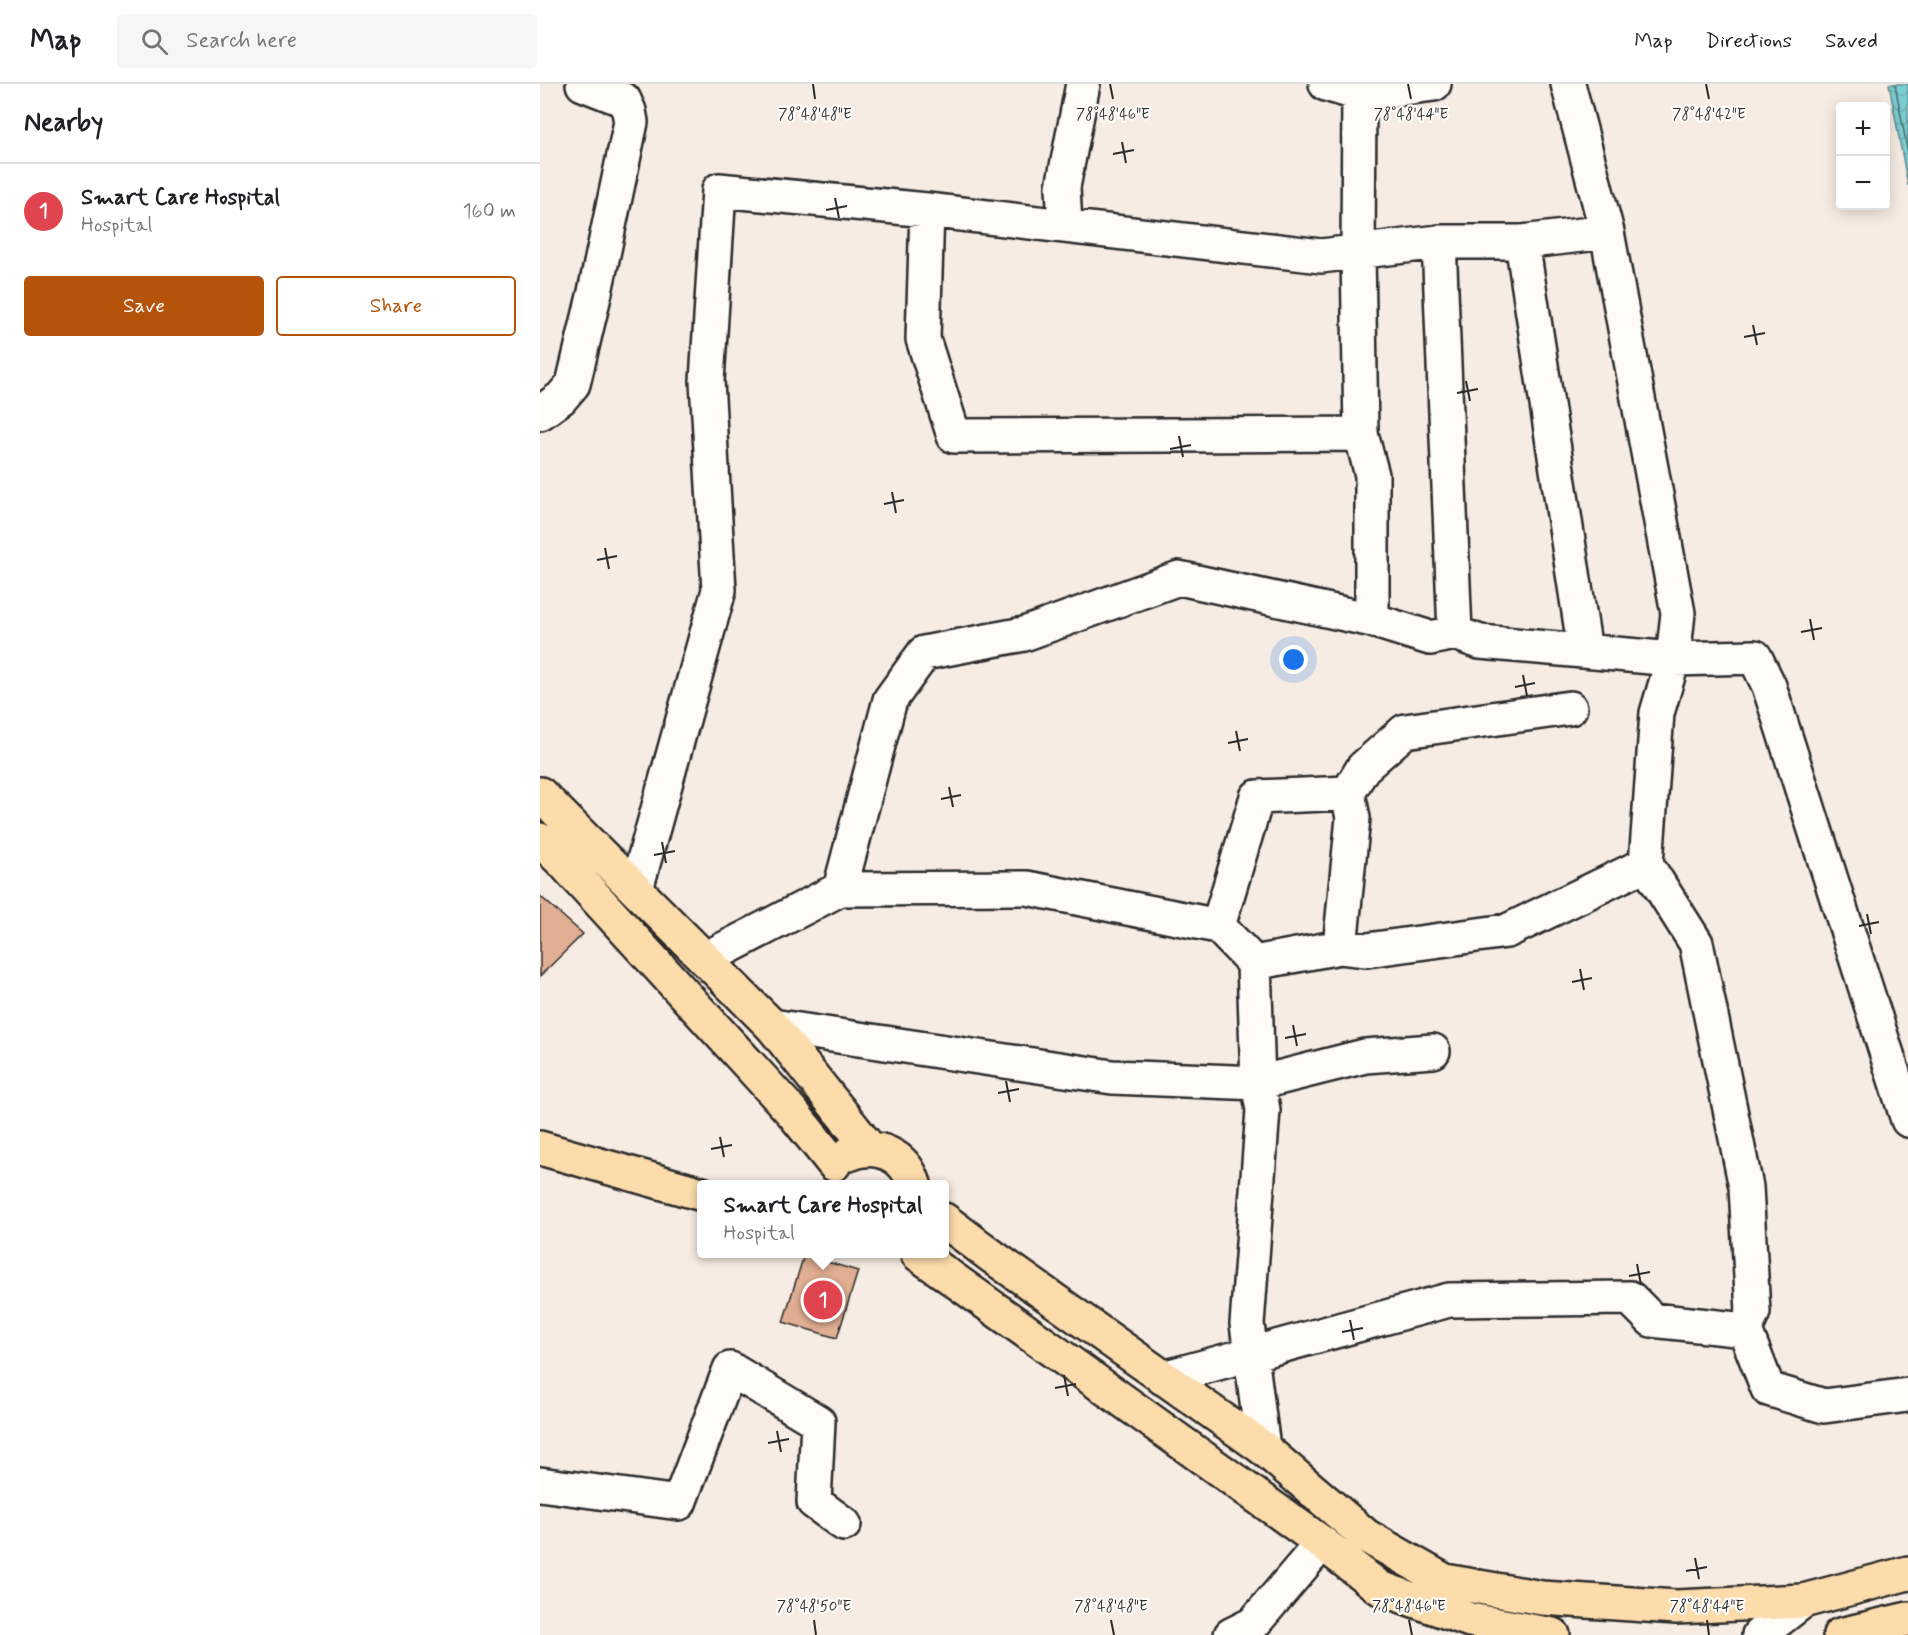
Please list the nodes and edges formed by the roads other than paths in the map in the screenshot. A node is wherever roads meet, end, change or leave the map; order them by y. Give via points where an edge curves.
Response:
1 (583, 84) edge
2 (1083, 84) edge
3 (1326, 84) edge
4 (1434, 84) edge
5 (1568, 84) edge
6 (1359, 94) junction
7 (927, 210) junction
8 (1065, 226) junction
9 (1607, 232) junction
10 (1439, 242) junction
11 (1522, 242) junction
12 (1358, 252) junction
13 (540, 413) edge
14 (1361, 434) junction
15 (1372, 620) junction
16 (1455, 633) junction
17 (1585, 651) junction
18 (1673, 659) junction
19 (1570, 708) dead end
20 (1348, 793) junction
21 (540, 794) edge
22 (540, 840) edge
23 (1646, 864) junction
24 (840, 889) junction
25 (636, 890) junction
26 (1218, 926) junction
27 (1340, 947) junction
28 (705, 958) junction
29 (1254, 963) junction
30 (772, 1026) junction
31 (1433, 1051) dead end
32 (1258, 1083) junction
33 (1908, 1120) edge
34 (540, 1148) edge
35 (870, 1149) junction
36 (829, 1174) edge
37 (912, 1180) edge
38 (697, 1193) edge
39 (949, 1223) edge
40 (924, 1258) edge
41 (1745, 1330) junction
42 (1251, 1354) junction
43 (1163, 1378) junction
44 (1908, 1395) edge
45 (1263, 1448) junction
46 (540, 1484) edge
47 (844, 1524) dead end
48 (1323, 1543) junction
49 (1908, 1573) edge
50 (1803, 1601) junction
51 (1908, 1619) edge
52 (1231, 1635) edge
53 (1553, 1635) edge
54 (1760, 1635) edge
55 (1840, 1635) edge

1 - 13 street via 624,100 631,122 573,384
2 - 8 street via 1063,186
3 - 6 street
4 - 6 street
5 - 9 street
6 - 12 street
7 - 8 street
7 - 14 street via 923,339 954,436
7 - 25 street via 719,190 707,381 719,590
8 - 12 street via 1321,256
9 - 11 street
9 - 18 street via 1678,613
10 - 11 street
10 - 12 street
10 - 16 street
11 - 17 street
12 - 14 street
14 - 15 street via 1372,475
15 - 16 street via 1430,638
15 - 24 street via 1179,578 1024,634 924,653 890,700
16 - 17 street via 1480,642
17 - 18 street
18 - 23 street via 1657,713
18 - 33 street via 1755,657 1770,686
19 - 20 street via 1405,731 1363,768
20 - 26 street via 1257,797
20 - 27 street via 1353,818
21 - 25 main road
22 - 36 main road via 793,1113
23 - 27 street via 1507,931 1367,950
23 - 41 street via 1696,943 1746,1187 1753,1312
24 - 26 street via 1027,888
24 - 28 street
25 - 28 main road
26 - 29 street
27 - 29 street
28 - 30 main road
29 - 32 street
30 - 32 street via 1112,1077
30 - 35 main road
31 - 32 street via 1365,1056
32 - 42 street via 1263,1110 1247,1324
34 - 38 main road
35 - 36 main road via 844,1156
35 - 37 main road via 896,1157
39 - 43 main road
40 - 48 main road
41 - 42 street via 1652,1320 1630,1298 1449,1299
41 - 44 street via 1768,1389 1824,1406
42 - 43 street
42 - 45 street
43 - 45 main road
45 - 50 main road via 1366,1536 1445,1581 1542,1598 1676,1607
46 - 47 street via 679,1503 730,1369 818,1422 814,1502
48 - 52 street via 1253,1624
48 - 53 main road via 1380,1588 1470,1620
49 - 50 main road
50 - 54 street
51 - 55 main road

